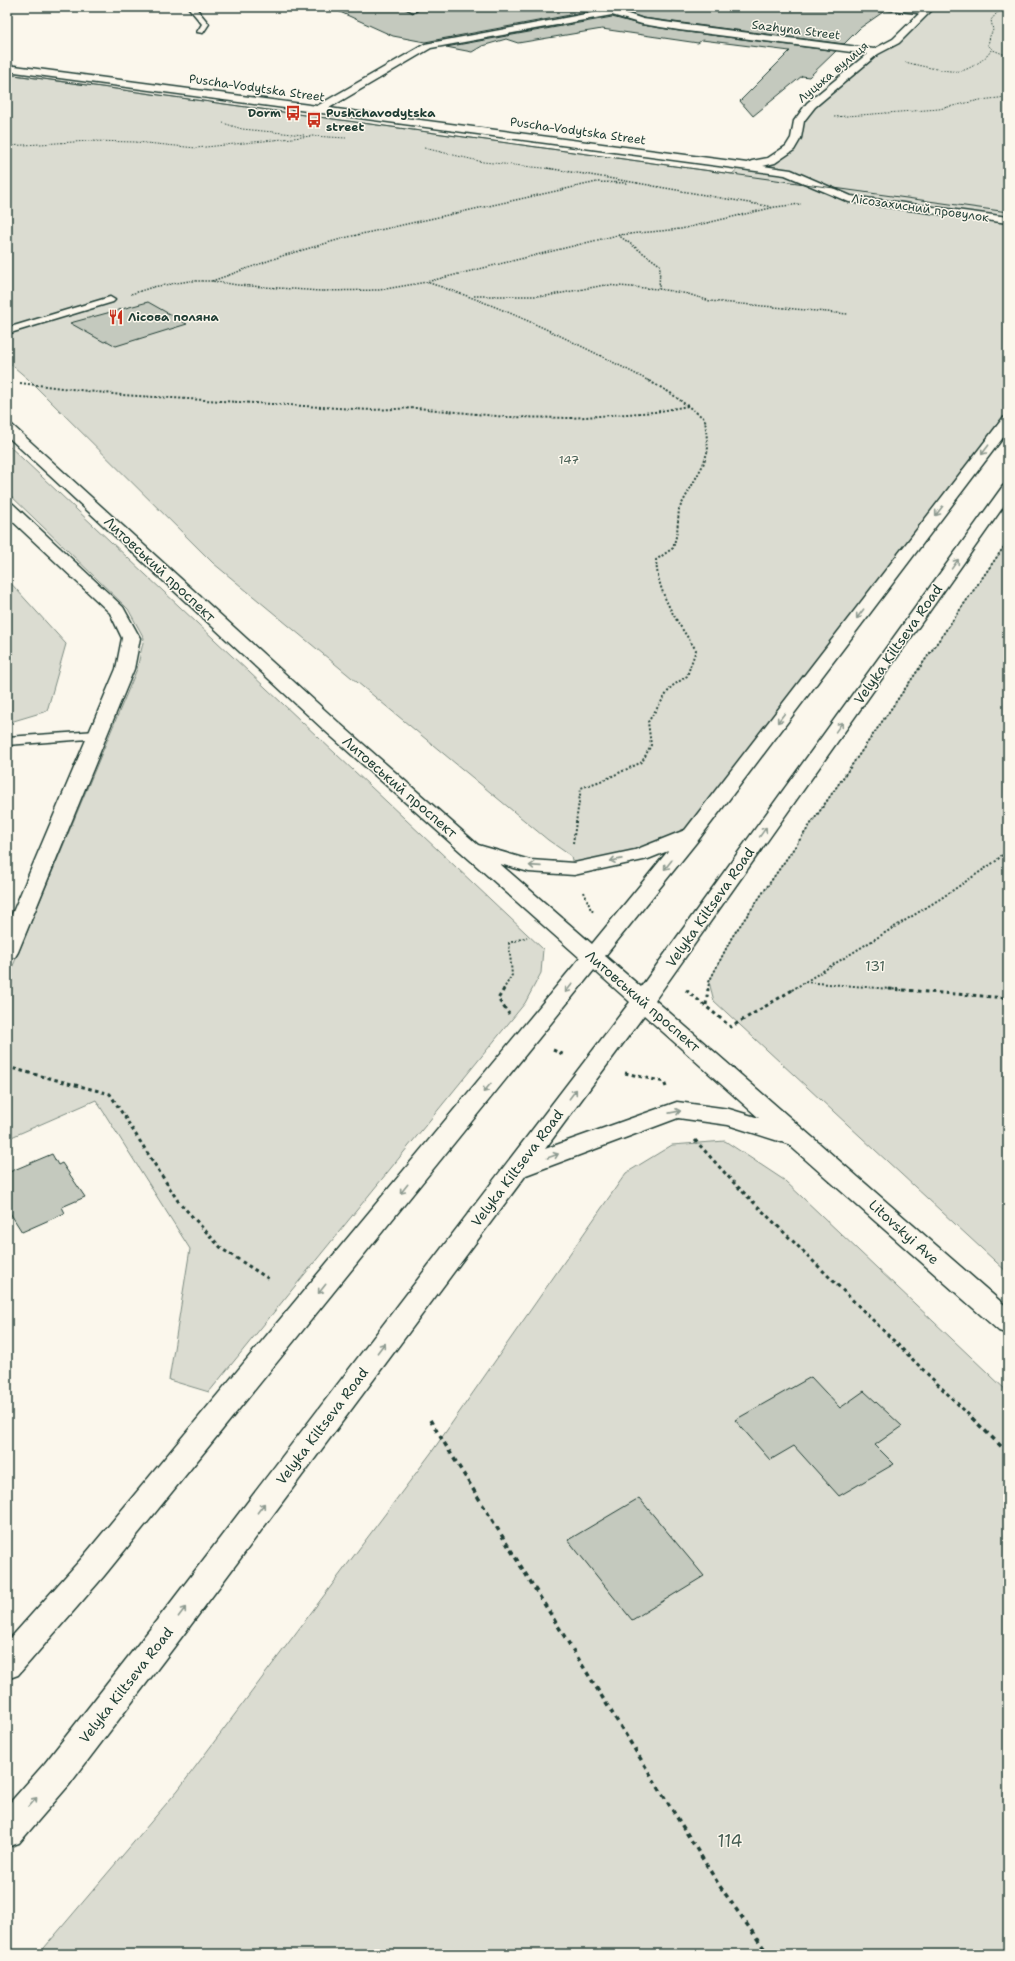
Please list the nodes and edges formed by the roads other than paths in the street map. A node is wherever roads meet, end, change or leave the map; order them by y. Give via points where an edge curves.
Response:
1 (191, 7) edge
2 (406, 7) edge
3 (598, 7) edge
4 (882, 7) edge
5 (928, 9) edge
6 (414, 10) dead end
7 (612, 12) junction
8 (201, 32) dead end
9 (875, 52) junction
10 (7, 68) edge
11 (318, 110) junction
12 (741, 166) junction
13 (1008, 220) edge
14 (110, 300) road end
15 (7, 332) edge
16 (1008, 421) edge
17 (7, 428) edge
18 (1008, 489) edge
19 (7, 507) edge
20 (97, 735) junction
21 (7, 740) edge
22 (692, 835) junction
23 (472, 850) junction
24 (7, 952) edge
25 (594, 957) junction
26 (642, 1000) junction
27 (799, 1139) junction
28 (516, 1169) junction
29 (1008, 1324) edge
30 (7, 1665) edge
31 (7, 1831) edge

1 - 8 lane via 206,24
2 - 6 lane
3 - 7 main road, Sazhyna Street
4 - 5 lane
5 - 9 main road, Луцька вулиця via 896,41
7 - 9 main road, Sazhyna Street via 679,28
7 - 11 main road via 428,46
9 - 12 main road, Луцька вулиця via 811,105 799,121 796,138 782,156 771,161
10 - 11 main road, Puscha-Vodytska Street
11 - 12 main road, Puscha-Vodytska Street
12 - 13 main road, Лісозахисний провулок via 787,172 849,199
14 - 15 lane
16 -> 22 main road
17 - 23 main road, Литовський проспект via 331,726
26 -> 18 main road, Velyka Kiltseva Road
19 - 20 main road via 117,610 131,638 125,669
20 - 21 lane
20 - 24 main road
22 -> 23 main road via 641,856 574,869 528,866
22 -> 25 main road
23 - 25 main road, Литовський проспект
25 - 26 main road, Литовський проспект
25 -> 30 main road via 93,1567
26 - 27 main road, Литовський проспект
28 -> 26 main road, Velyka Kiltseva Road
28 -> 27 main road via 677,1110 729,1117
27 - 29 main road, Litovskyi Ave
31 -> 28 main road, Velyka Kiltseva Road via 57,1774 165,1635

